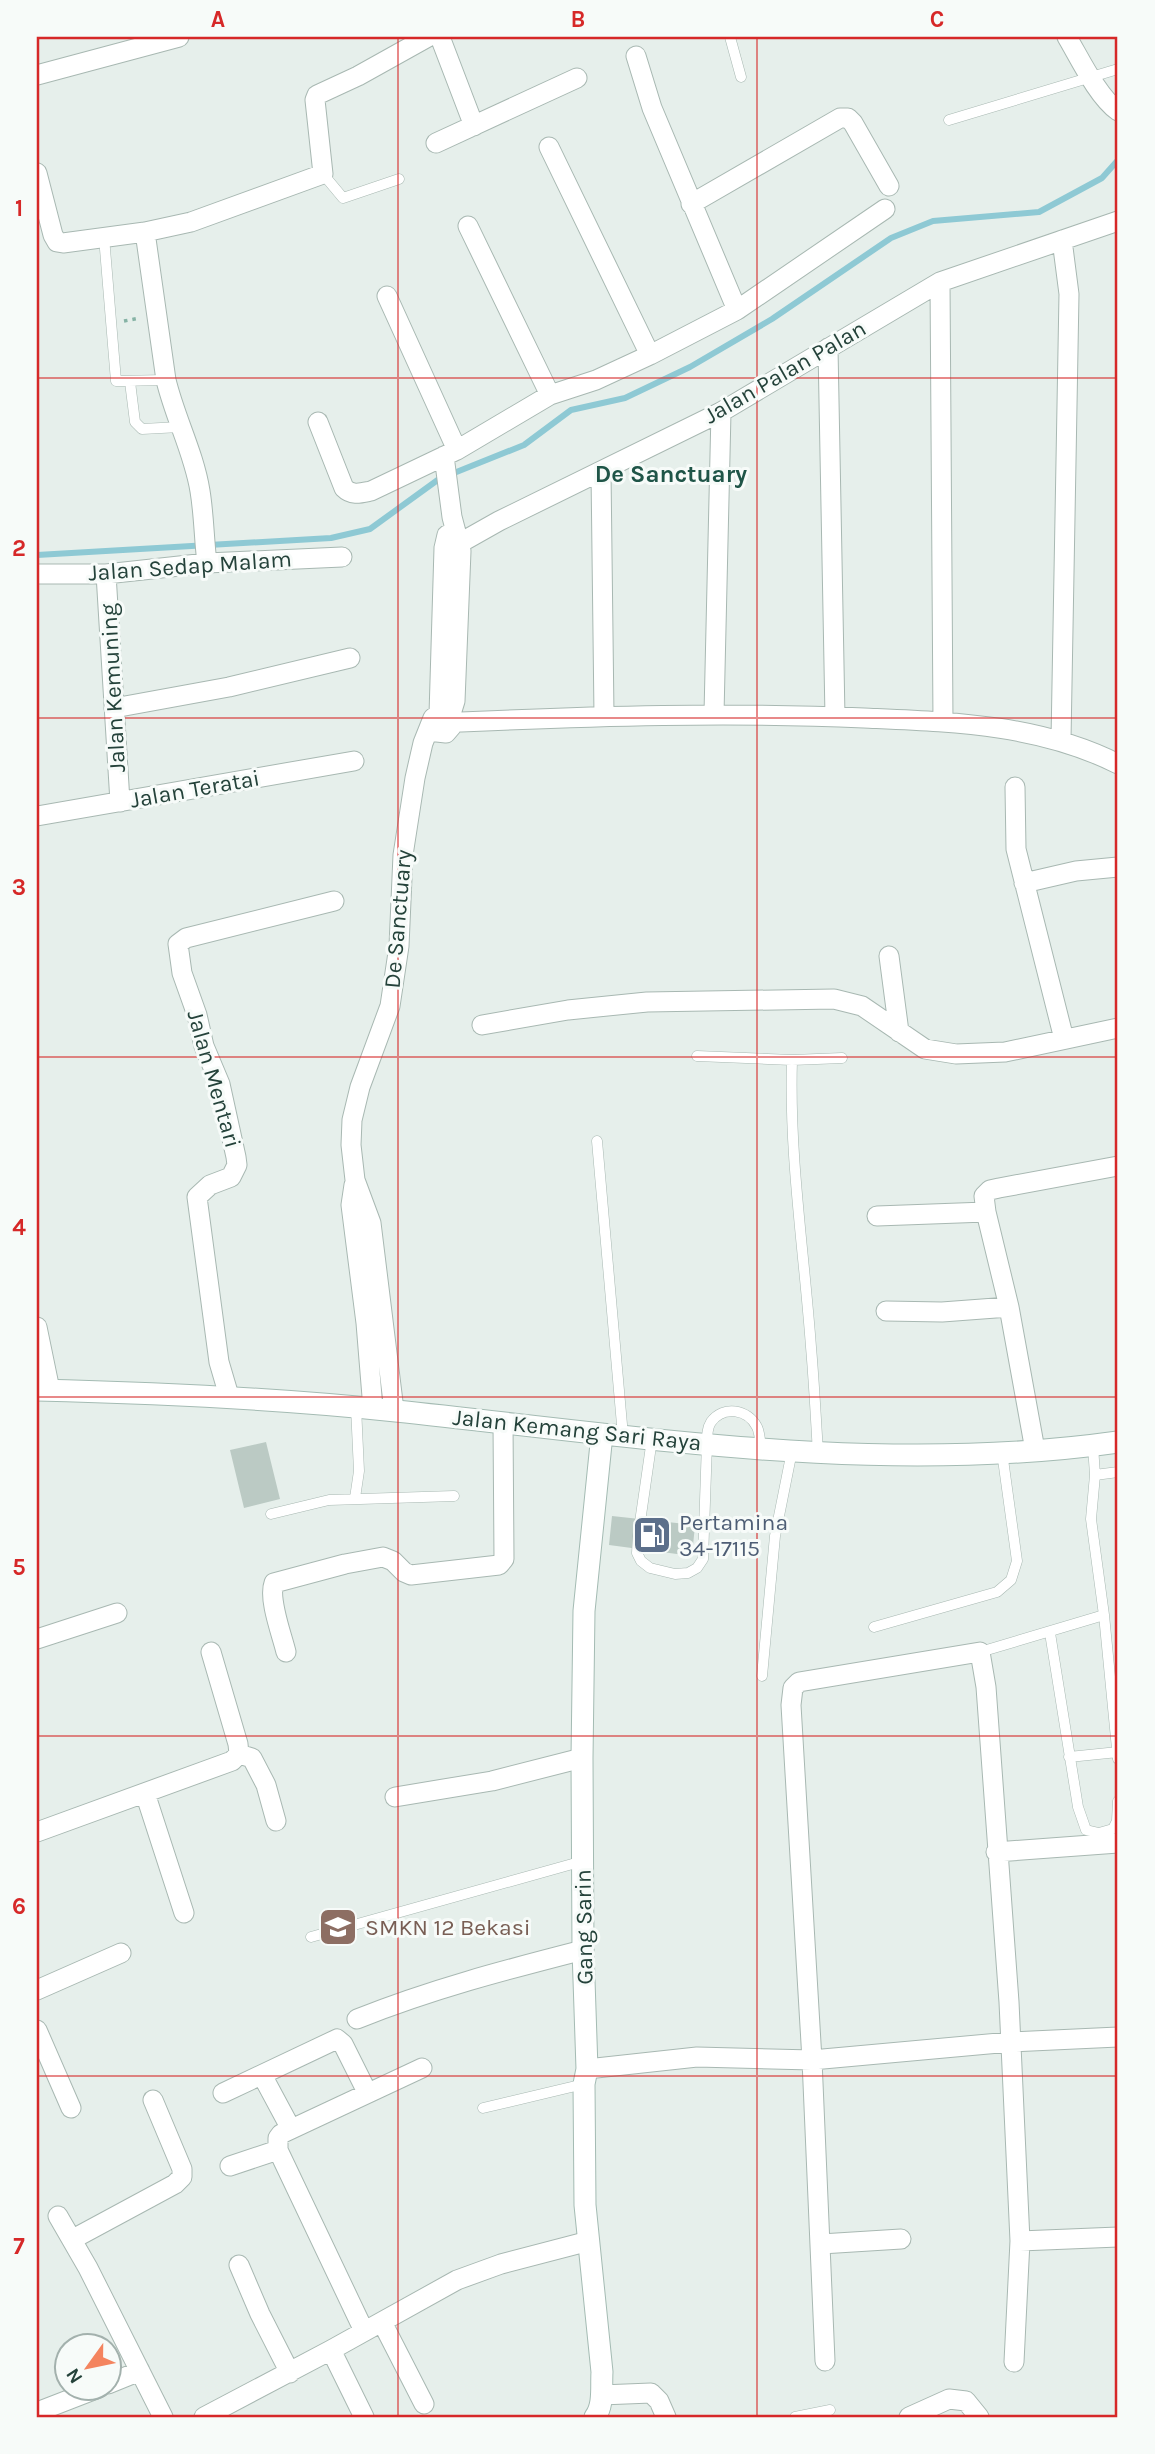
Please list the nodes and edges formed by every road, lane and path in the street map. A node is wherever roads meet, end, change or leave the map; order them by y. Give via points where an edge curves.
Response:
1 (179, 37) edge
2 (428, 37) edge
3 (440, 37) edge
4 (730, 37) edge
5 (1067, 37) edge
6 (636, 56) dead end
7 (1118, 69) edge
8 (37, 75) edge
9 (1090, 76) junction
10 (741, 77) dead end
11 (577, 78) dead end
12 (1118, 111) edge
13 (949, 121) dead end
14 (474, 126) junction
15 (436, 143) dead end
16 (549, 147) dead end
17 (37, 173) edge
18 (323, 174) junction
19 (399, 179) dead end
20 (889, 186) dead end
21 (691, 204) junction
22 (885, 209) dead end
23 (1118, 221) edge
24 (468, 226) dead end
25 (145, 232) junction
26 (104, 237) junction
27 (1062, 240) junction
28 (940, 282) junction
29 (387, 296) dead end
30 (737, 310) junction
31 (156, 316) junction
32 (112, 323) junction
33 (828, 348) junction
34 (650, 355) junction
35 (166, 380) junction
36 (131, 382) junction
37 (550, 395) junction
38 (721, 412) junction
39 (318, 422) dead end
40 (180, 427) junction
41 (450, 453) junction
42 (601, 472) junction
43 (452, 546) junction
44 (206, 551) junction
45 (342, 557) dead end
46 (37, 574) edge
47 (106, 574) junction
48 (350, 657) dead end
49 (114, 708) junction
50 (714, 714) junction
51 (604, 715) junction
52 (835, 717) junction
53 (447, 722) junction
54 (943, 722) junction
55 (1061, 740) junction
56 (354, 761) dead end
57 (1118, 764) edge
58 (1015, 787) dead end
59 (120, 802) junction
60 (37, 816) edge
61 (1118, 867) edge
62 (1024, 883) junction
63 (334, 901) dead end
64 (889, 956) dead end
65 (482, 1025) dead end
66 (1118, 1028) edge
67 (899, 1032) junction
68 (1064, 1039) junction
69 (696, 1056) dead end
70 (842, 1058) dead end
71 (792, 1060) junction
72 (597, 1141) dead end
73 (1118, 1166) edge
74 (986, 1212) junction
75 (877, 1216) dead end
76 (1009, 1307) junction
77 (886, 1311) dead end
78 (37, 1327) edge
79 (43, 1390) edge
80 (229, 1396) junction
81 (374, 1409) junction
82 (503, 1423) junction
83 (602, 1434) junction
84 (623, 1436) junction
85 (652, 1438) junction
86 (1118, 1442) edge
87 (706, 1443) junction
88 (1093, 1446) junction
89 (761, 1448) junction
90 (1035, 1450) junction
91 (792, 1451) junction
92 (1002, 1452) junction
93 (818, 1454) junction
94 (1118, 1472) edge
95 (1095, 1475) junction
96 (454, 1496) dead end
97 (355, 1498) junction
98 (271, 1514) dead end
99 (117, 1613) dead end
100 (1104, 1615) junction
101 (874, 1627) dead end
102 (1050, 1633) junction
103 (37, 1639) edge
104 (211, 1652) dead end
105 (286, 1652) dead end
106 (980, 1652) junction
107 (762, 1676) dead end
108 (1118, 1752) edge
109 (239, 1754) junction
110 (1069, 1757) junction
111 (582, 1758) junction
112 (1118, 1759) edge
113 (145, 1793) junction
114 (395, 1797) dead end
115 (1118, 1801) edge
116 (276, 1821) dead end
117 (37, 1832) edge
118 (1118, 1843) edge
119 (996, 1852) junction
120 (583, 1861) junction
121 (184, 1913) dead end
122 (311, 1937) dead end
123 (583, 1950) junction
124 (121, 1953) dead end
125 (37, 1990) edge
126 (357, 2019) dead end
127 (37, 2031) edge
128 (1118, 2037) edge
129 (1010, 2042) junction
130 (812, 2060) junction
131 (422, 2068) dead end
132 (262, 2076) junction
133 (586, 2076) junction
134 (367, 2092) junction
135 (223, 2093) dead end
136 (153, 2101) dead end
137 (71, 2108) dead end
138 (482, 2108) dead end
139 (291, 2129) junction
140 (278, 2150) junction
141 (230, 2166) dead end
142 (58, 2216) dead end
143 (1118, 2237) edge
144 (73, 2239) junction
145 (901, 2239) dead end
146 (589, 2241) junction
147 (1020, 2241) junction
148 (821, 2244) junction
149 (239, 2265) dead end
150 (373, 2327) junction
151 (331, 2350) junction
152 (825, 2361) dead end
153 (1014, 2362) dead end
154 (140, 2371) junction
155 (290, 2373) junction
156 (122, 2378) edge
157 (63, 2402) edge
158 (424, 2404) dead end
159 (830, 2410) dead end
160 (599, 2411) edge
161 (37, 2412) edge
162 (163, 2417) edge
163 (204, 2417) edge
164 (364, 2417) edge
165 (666, 2417) edge
166 (795, 2417) edge
167 (909, 2417) edge
168 (979, 2417) edge

1 - 8 street
2 - 18 street via 317,95
3 - 14 street
4 - 10 lane
5 - 9 street
6 - 21 street
7 - 9 lane
9 - 12 street
9 - 13 lane
11 - 14 street
14 - 15 street
16 - 34 street
17 - 26 street via 57,242
18 - 19 lane via 343,198
18 - 25 street via 191,222
20 - 21 street via 853,123 840,118
21 - 30 street
22 - 30 street
23 - 27 street, Jalan Palan Palan
24 - 37 street
25 - 26 street
25 - 31 street
26 - 32 lane
27 - 28 street, Jalan Palan Palan
27 - 55 street via 1069,293
28 - 33 street, Jalan Palan Palan
28 - 54 street
29 - 41 street
30 - 34 street
31 - 32 path
31 - 35 street
32 - 36 lane via 115,379
33 - 38 street, Jalan Palan Palan
33 - 52 street
34 - 37 street
35 - 36 lane
35 - 40 street
36 - 40 lane via 138,427
37 - 41 street
38 - 42 street, Jalan Palan Palan
38 - 50 street
39 - 41 street via 342,486 350,493 372,491
40 - 44 street via 200,491
41 - 43 street via 446,476
42 - 43 street, Jalan Palan Palan
42 - 51 street
43 - 53 street via 455,701
44 - 45 street, Jalan Sedap Malam
44 - 47 street, Jalan Sedap Malam
46 - 47 street, Jalan Sedap Malam
47 - 49 street, Jalan Kemuning
48 - 49 street via 229,687
49 - 59 street, Jalan Kemuning
50 - 51 street
50 - 52 street
51 - 53 street
52 - 54 street
53 - 81 street, De Sanctuary via 423,743 403,855 399,946 390,1006 352,1120 355,1180 370,1223
54 - 55 street
55 - 57 street
56 - 59 street, Jalan Teratai
58 - 62 street via 1017,849
59 - 60 street, Jalan Teratai
61 - 62 street
62 - 68 street
63 - 80 street, Jalan Mentari via 186,938 177,948 204,1046 220,1084 237,1165 231,1177 210,1185 197,1197 219,1362
64 - 67 street
65 - 67 street via 647,1002 834,999 862,1006
66 - 68 street
67 - 68 street via 925,1049 956,1054 1005,1052
69 - 71 lane
70 - 71 lane
71 - 93 lane via 791,1118
72 - 84 lane
73 - 74 street via 990,1190 984,1196
74 - 75 street
74 - 76 street
76 - 77 street
76 - 90 street
78 - 79 street
79 - 80 main road, Jalan Kemang Sari Raya
80 - 81 main road, Jalan Kemang Sari Raya
81 - 82 main road, Jalan Kemang Sari Raya
81 - 97 lane
82 - 83 main road, Jalan Kemang Sari Raya
82 - 105 street via 504,1559 499,1565 411,1576 383,1557 274,1583
83 - 84 main road, Jalan Kemang Sari Raya
83 - 111 main road, Gang Sarin via 584,1611
84 - 85 main road, Jalan Kemang Sari Raya
85 - 87 main road, Jalan Kemang Sari Raya
85 - 87 lane via 637,1553 650,1568 675,1574 688,1573 704,1559
86 - 88 main road, Jalan Kemang Sari Raya
87 - 89 main road, Jalan Kemang Sari Raya
87 - 89 lane via 712,1420 723,1412 736,1411 748,1415 758,1428
88 - 90 main road, Jalan Kemang Sari Raya
88 - 95 lane
89 - 91 main road, Jalan Kemang Sari Raya
90 - 92 main road, Jalan Kemang Sari Raya
91 - 93 main road, Jalan Kemang Sari Raya
91 - 107 lane via 775,1536
92 - 93 main road, Jalan Kemang Sari Raya
92 - 101 lane via 1017,1561 1011,1580 997,1591
94 - 95 lane
95 - 100 lane via 1091,1519
96 - 97 lane
97 - 98 lane
99 - 103 street
100 - 102 lane
100 - 108 lane
102 - 106 lane
102 - 110 lane
104 - 109 street
106 - 119 street
106 - 130 street via 799,1682 793,1688
108 - 110 lane
108 - 112 lane
109 - 113 street via 212,1770
109 - 116 street via 252,1758
110 - 115 lane via 1077,1807 1086,1830 1113,1829
111 - 114 street via 492,1781
111 - 120 main road, Gang Sarin
113 - 117 street
113 - 121 street
118 - 119 street
119 - 129 street
120 - 122 lane
120 - 123 main road, Gang Sarin
123 - 126 street via 468,1979
123 - 133 main road, Gang Sarin
124 - 125 street
127 - 137 street
128 - 129 street
129 - 130 street
129 - 147 street
130 - 133 street via 697,2057
130 - 148 street
131 - 134 street
132 - 134 street via 337,2039 344,2044
132 - 135 street
132 - 139 street
133 - 138 lane
133 - 146 main road, Gang Sarin
134 - 139 street
136 - 144 street via 182,2177
139 - 140 street via 278,2138
140 - 141 street
140 - 150 street
142 - 144 street
143 - 147 street
144 - 154 street
145 - 148 street
146 - 150 street via 457,2280
146 - 160 main road, Gang Sarin via 599,2335
147 - 153 street
148 - 152 street
149 - 155 street
150 - 151 street
150 - 158 street
151 - 155 street
151 - 164 street
154 - 156 street
154 - 162 street
155 - 163 street
157 - 161 street
159 - 166 lane
160 - 165 street via 651,2393
167 - 168 street via 949,2399 966,2401

